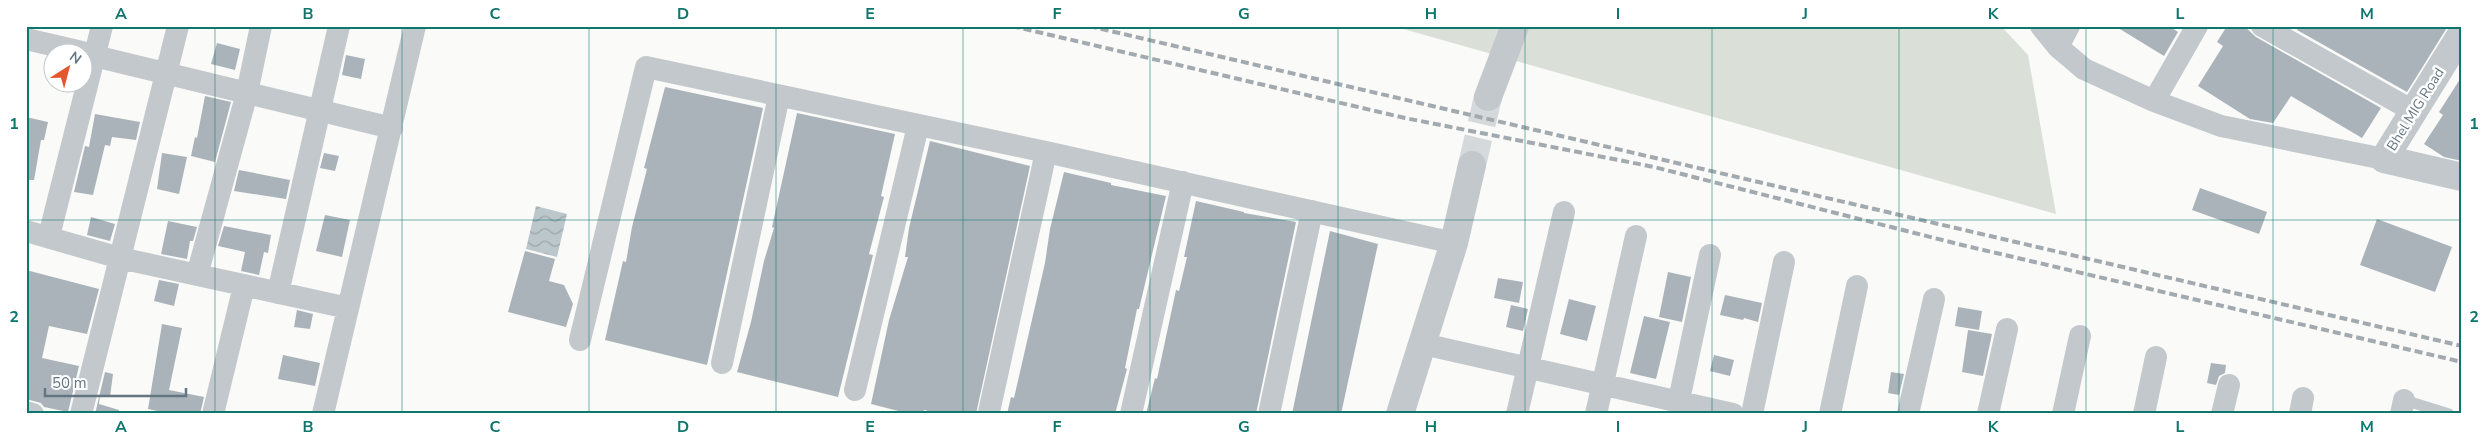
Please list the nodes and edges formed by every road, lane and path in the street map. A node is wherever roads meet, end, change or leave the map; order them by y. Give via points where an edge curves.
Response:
1 (102, 26) edge
2 (178, 26) edge
3 (261, 26) edge
4 (339, 26) edge
5 (415, 26) edge
6 (1515, 26) edge
7 (2041, 26) edge
8 (2069, 26) edge
9 (2197, 26) edge
10 (2262, 26) edge
11 (2462, 33) edge
12 (26, 38) edge
13 (42, 42) edge
14 (92, 44) edge
15 (2058, 47) junction
16 (92, 55) edge
17 (167, 74) junction
18 (78, 92) edge
19 (247, 93) junction
20 (779, 96) junction
21 (1488, 97) tunnel mouth
22 (2154, 101) junction
23 (321, 110) junction
24 (2415, 112) junction
25 (918, 126) junction
26 (392, 128) junction
27 (1046, 152) junction
28 (2384, 159) junction
29 (1472, 165) tunnel mouth
30 (2462, 177) edge
31 (1183, 182) junction
32 (1312, 211) junction
33 (1564, 212) dead end
34 (26, 231) edge
35 (50, 236) junction
36 (1636, 236) dead end
37 (1454, 243) junction
38 (1710, 255) dead end
39 (120, 258) junction
40 (1784, 262) dead end
41 (197, 276) junction
42 (244, 286) junction
43 (1857, 286) dead end
44 (278, 293) junction
45 (1934, 299) dead end
46 (348, 308) junction
47 (2008, 330) dead end
48 (2080, 336) dead end
49 (580, 340) dead end
50 (1423, 344) junction
51 (2156, 357) dead end
52 (722, 363) dead end
53 (1529, 366) junction
54 (1603, 383) junction
55 (2229, 385) dead end
56 (855, 390) dead end
57 (1678, 407) edge
58 (2402, 407) edge
59 (26, 412) edge
60 (989, 412) dead end
61 (33, 414) edge
62 (81, 414) edge
63 (213, 414) edge
64 (323, 414) edge
65 (1131, 414) edge
66 (1269, 414) edge
67 (1400, 414) edge
68 (1517, 414) edge
69 (1596, 414) edge
70 (1733, 414) edge
71 (1752, 414) edge
72 (1830, 414) edge
73 (1908, 414) edge
74 (1988, 414) edge
75 (2063, 414) edge
76 (2144, 414) edge
77 (2222, 414) edge
78 (2449, 414) edge

1 - 14 street
2 - 17 street
3 - 19 street
4 - 23 street
5 - 26 street
6 - 21 street
7 - 15 street
8 - 15 street
9 - 22 street
10 - 24 street
11 - 24 street, Bhel MIG Road
12 - 13 street
15 - 22 street via 2084,69
16 - 17 street
17 - 19 street
17 - 39 street
18 - 35 street
19 - 23 street
19 - 41 street
20 - 25 street
20 - 49 street via 646,67
20 - 52 street
22 - 28 street via 2221,126
23 - 26 street
23 - 44 street
24 - 28 street, Bhel MIG Road
25 - 27 street
25 - 56 street
26 - 46 street
27 - 31 street
27 - 60 street
28 - 30 street
29 - 37 street
31 - 32 street
31 - 65 street
32 - 37 street
32 - 66 street
33 - 53 street
34 - 35 street
35 - 39 street
36 - 54 street
37 - 50 street
38 - 57 street
39 - 41 street
39 - 62 street
40 - 71 street
41 - 42 street
42 - 44 street
42 - 63 street
43 - 72 street
44 - 46 street
45 - 73 street
46 - 64 street
47 - 74 street
48 - 75 street
50 - 53 street
50 - 67 street
51 - 76 street
53 - 54 street
53 - 68 street
54 - 57 street
54 - 69 street
55 - 77 street
57 - 70 street
58 - 78 lane
59 - 61 street

